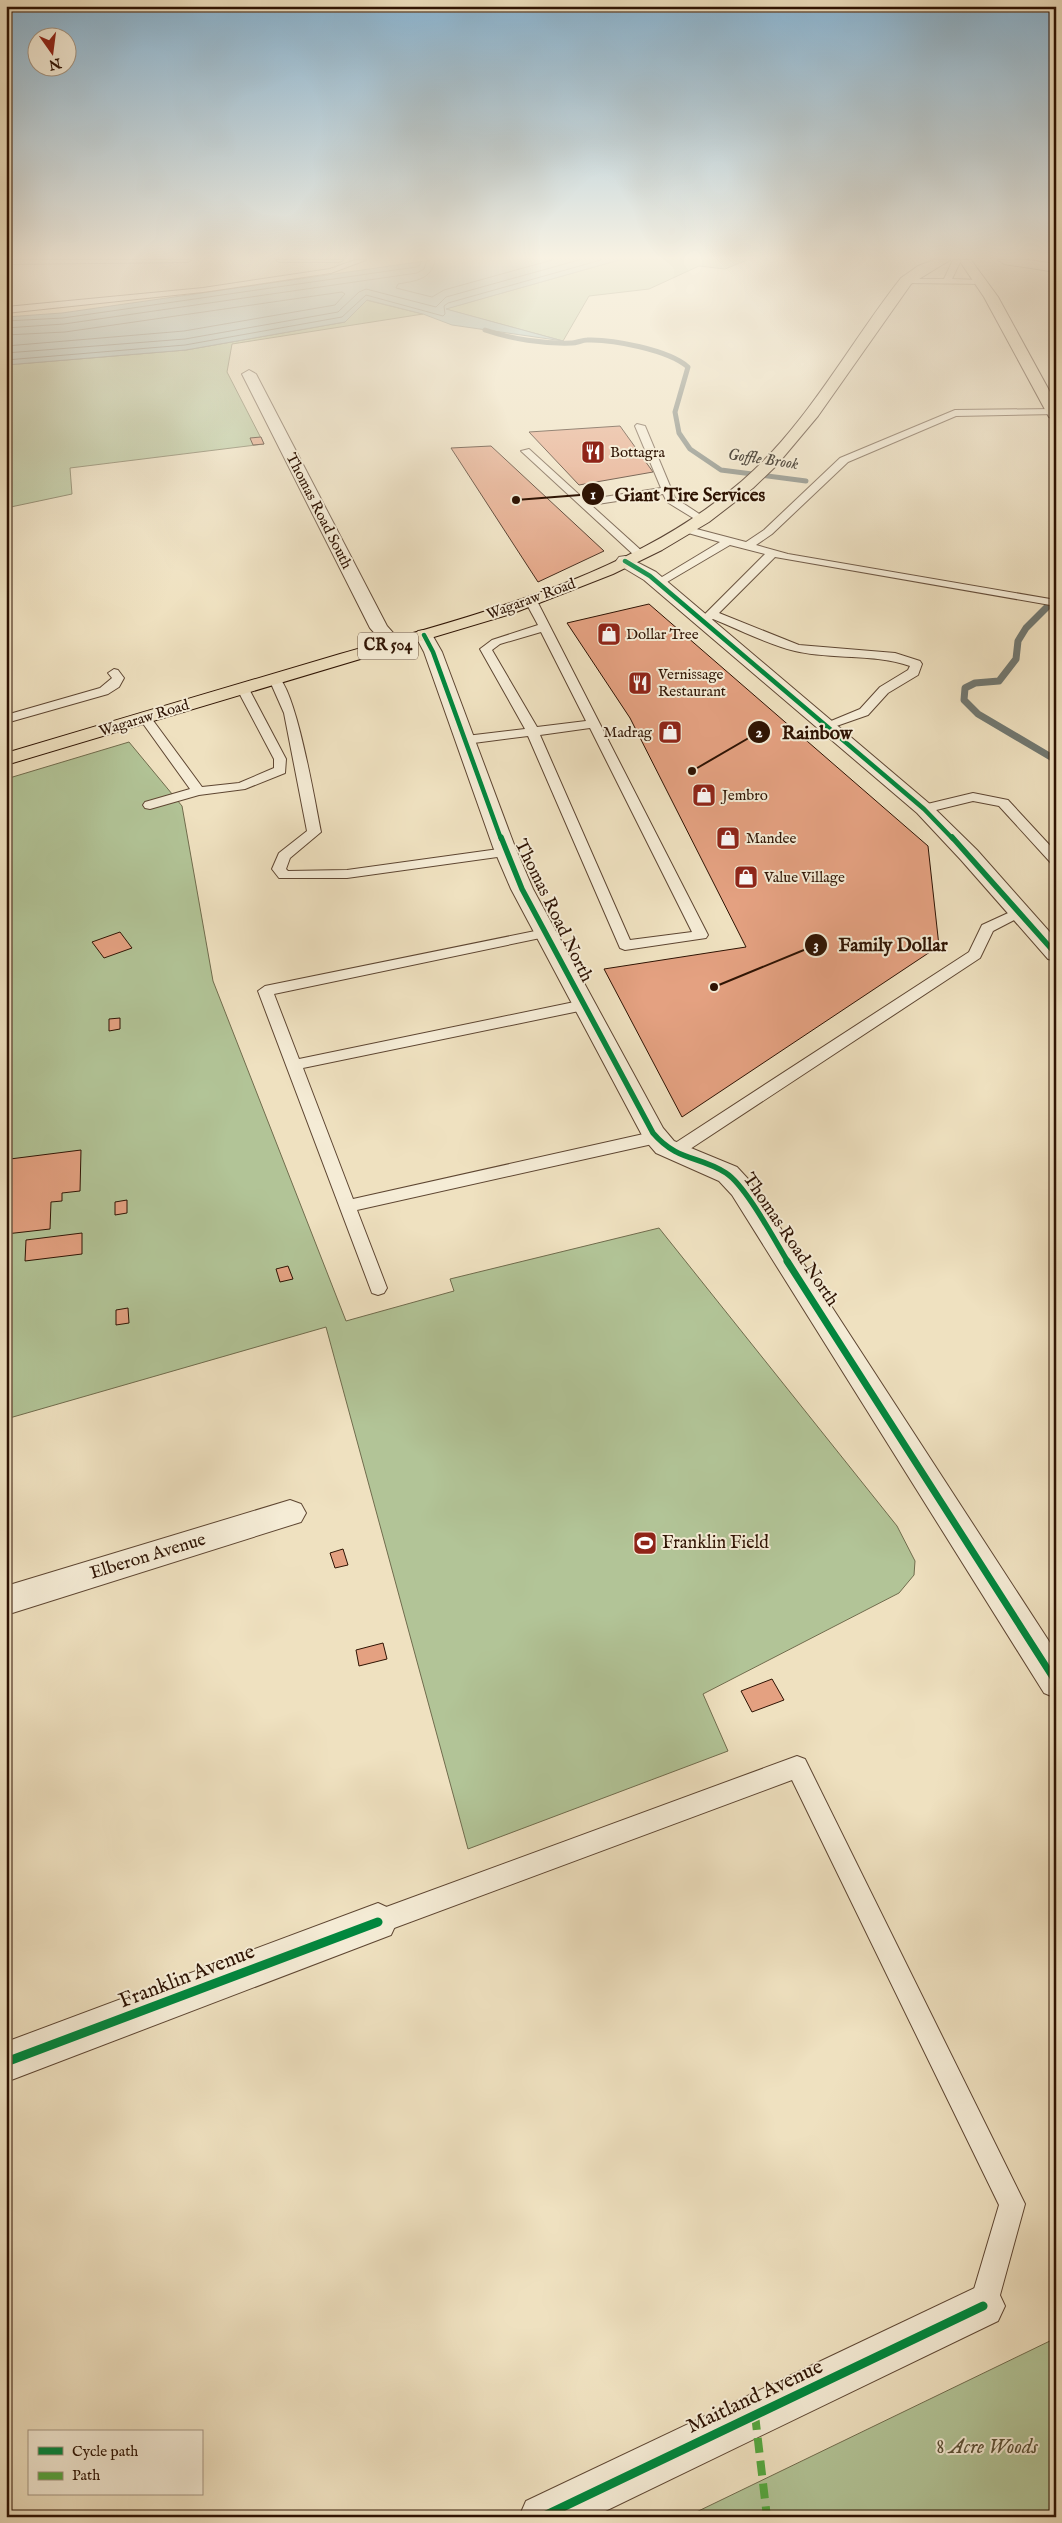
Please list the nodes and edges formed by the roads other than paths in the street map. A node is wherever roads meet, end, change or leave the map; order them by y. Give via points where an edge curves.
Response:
1 (251, 378) edge
2 (836, 378) edge
3 (1036, 378) edge
4 (1053, 408) edge
5 (640, 426) dead end
6 (526, 451) dead end
7 (667, 490) junction
8 (584, 503) junction
9 (702, 519) junction
10 (685, 529) junction
11 (729, 541) junction
12 (748, 546) junction
13 (773, 553) junction
14 (632, 558) junction
15 (658, 584) junction
16 (531, 600) junction
17 (1056, 602) edge
18 (707, 618) junction
19 (544, 627) junction
20 (424, 635) junction
21 (394, 644) junction
22 (114, 673) dead end
23 (275, 679) junction
24 (243, 689) junction
25 (145, 718) junction
26 (6, 719) edge
27 (595, 724) junction
28 (825, 726) junction
29 (532, 732) junction
30 (466, 740) junction
31 (6, 759) edge
32 (198, 791) junction
33 (150, 805) dead end
34 (924, 810) junction
35 (506, 852) junction
36 (1056, 860) edge
37 (1019, 912) junction
38 (545, 933) junction
39 (1056, 954) edge
40 (584, 1005) junction
41 (294, 1065) junction
42 (666, 1144) junction
43 (347, 1206) junction
44 (378, 1288) dead end
45 (290, 1513) dead end
46 (6, 1601) edge
47 (1056, 1682) edge
48 (378, 1922) joint
49 (6, 2062) edge
50 (983, 2306) joint
51 (542, 2517) edge

1 - 21 street, Thomas Road South via 379,628
2 - 9 main road, Wagaraw Road / CR 504 via 800,428 763,471
3 - 4 main road
4 - 12 lane via 955,414 844,460 768,532
5 - 7 lane
6 - 8 lane
7 - 8 lane
7 - 9 lane via 671,500
8 - 14 lane
9 - 10 main road, Wagaraw Road / CR 504
10 - 11 lane
10 - 14 main road, Wagaraw Road / CR 504
11 - 12 lane
11 - 15 lane
12 - 13 lane
13 - 17 lane
13 - 18 lane
14 - 15 street
14 - 16 main road, Wagaraw Road / CR 504
15 - 18 street
16 - 19 lane
16 - 20 main road, Wagaraw Road / CR 504
18 - 28 street
18 - 28 lane via 797,648 866,653 916,664 914,672 884,690 864,712
19 - 27 lane
19 - 29 lane via 496,642 486,649
20 - 21 main road, Wagaraw Road / CR 504
20 - 30 street, Thomas Road North
21 - 23 main road, Wagaraw Road / CR 504
22 - 26 lane via 118,678 115,684 104,691
23 - 24 main road, Wagaraw Road / CR 504
23 - 35 lane via 290,713 314,832 284,856 279,868 284,875 348,874
24 - 25 main road, Wagaraw Road / CR 504
24 - 32 lane via 280,759 280,770 264,780 226,791
25 - 31 main road, Wagaraw Road / CR 504
25 - 32 lane
27 - 29 lane
27 - 29 lane via 701,935 625,945
28 - 34 street
29 - 30 lane
30 - 35 street, Thomas Road North
32 - 33 lane
34 - 36 lane via 973,797 1003,803
34 - 37 street via 969,854
35 - 38 street, Thomas Road North
37 - 39 street
37 - 42 lane via 987,928 975,955
38 - 40 street, Thomas Road North
38 - 41 lane via 265,991
40 - 41 lane
40 - 42 street, Thomas Road North
41 - 43 lane
42 - 43 lane
42 - 47 street, Thomas Road North via 685,1157 710,1164 728,1174 741,1188
43 - 44 lane
45 - 46 street, Elberon Avenue
48 - 49 street, Franklin Avenue
48 - 50 lane via 797,1768 1012,2204
50 - 51 street, Maitland Avenue

